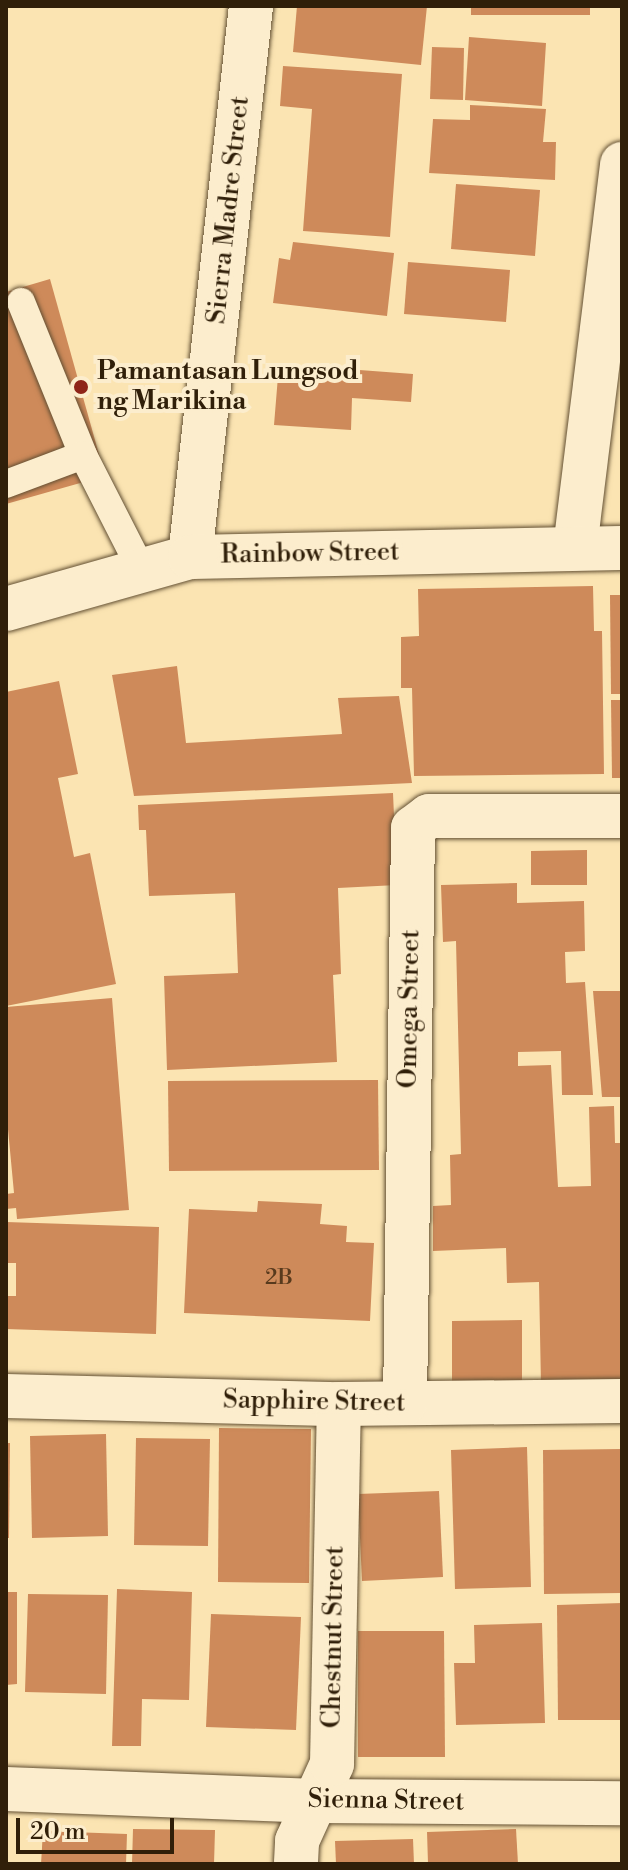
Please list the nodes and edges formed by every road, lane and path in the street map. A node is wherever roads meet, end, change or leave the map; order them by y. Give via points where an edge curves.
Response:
1 (251, 6) edge
2 (622, 164) edge
3 (21, 302) dead end
4 (83, 455) junction
5 (6, 484) edge
6 (575, 548) junction
7 (622, 548) edge
8 (190, 557) junction
9 (142, 571) junction
10 (6, 609) edge
11 (622, 816) edge
12 (6, 1396) edge
13 (622, 1401) edge
14 (405, 1403) junction
15 (339, 1404) junction
16 (6, 1789) edge
17 (316, 1801) junction
18 (622, 1803) edge
19 (296, 1862) dead end

1 - 8 street, Sierra Madre Street
2 - 6 street
3 - 4 lane
4 - 5 lane
4 - 9 lane
6 - 7 street, Rainbow Street
6 - 8 street, Rainbow Street
8 - 9 street, Rainbow Street
9 - 10 street, Rainbow Street
11 - 14 street, Omega Street via 429,816 413,828
12 - 15 street, Sapphire Street
13 - 14 street, Sapphire Street
14 - 15 street, Sapphire Street
15 - 17 street, Chestnut Street via 332,1764
16 - 17 street, Sienna Street
17 - 18 street, Sienna Street
17 - 19 street, Chestnut Street via 297,1841

